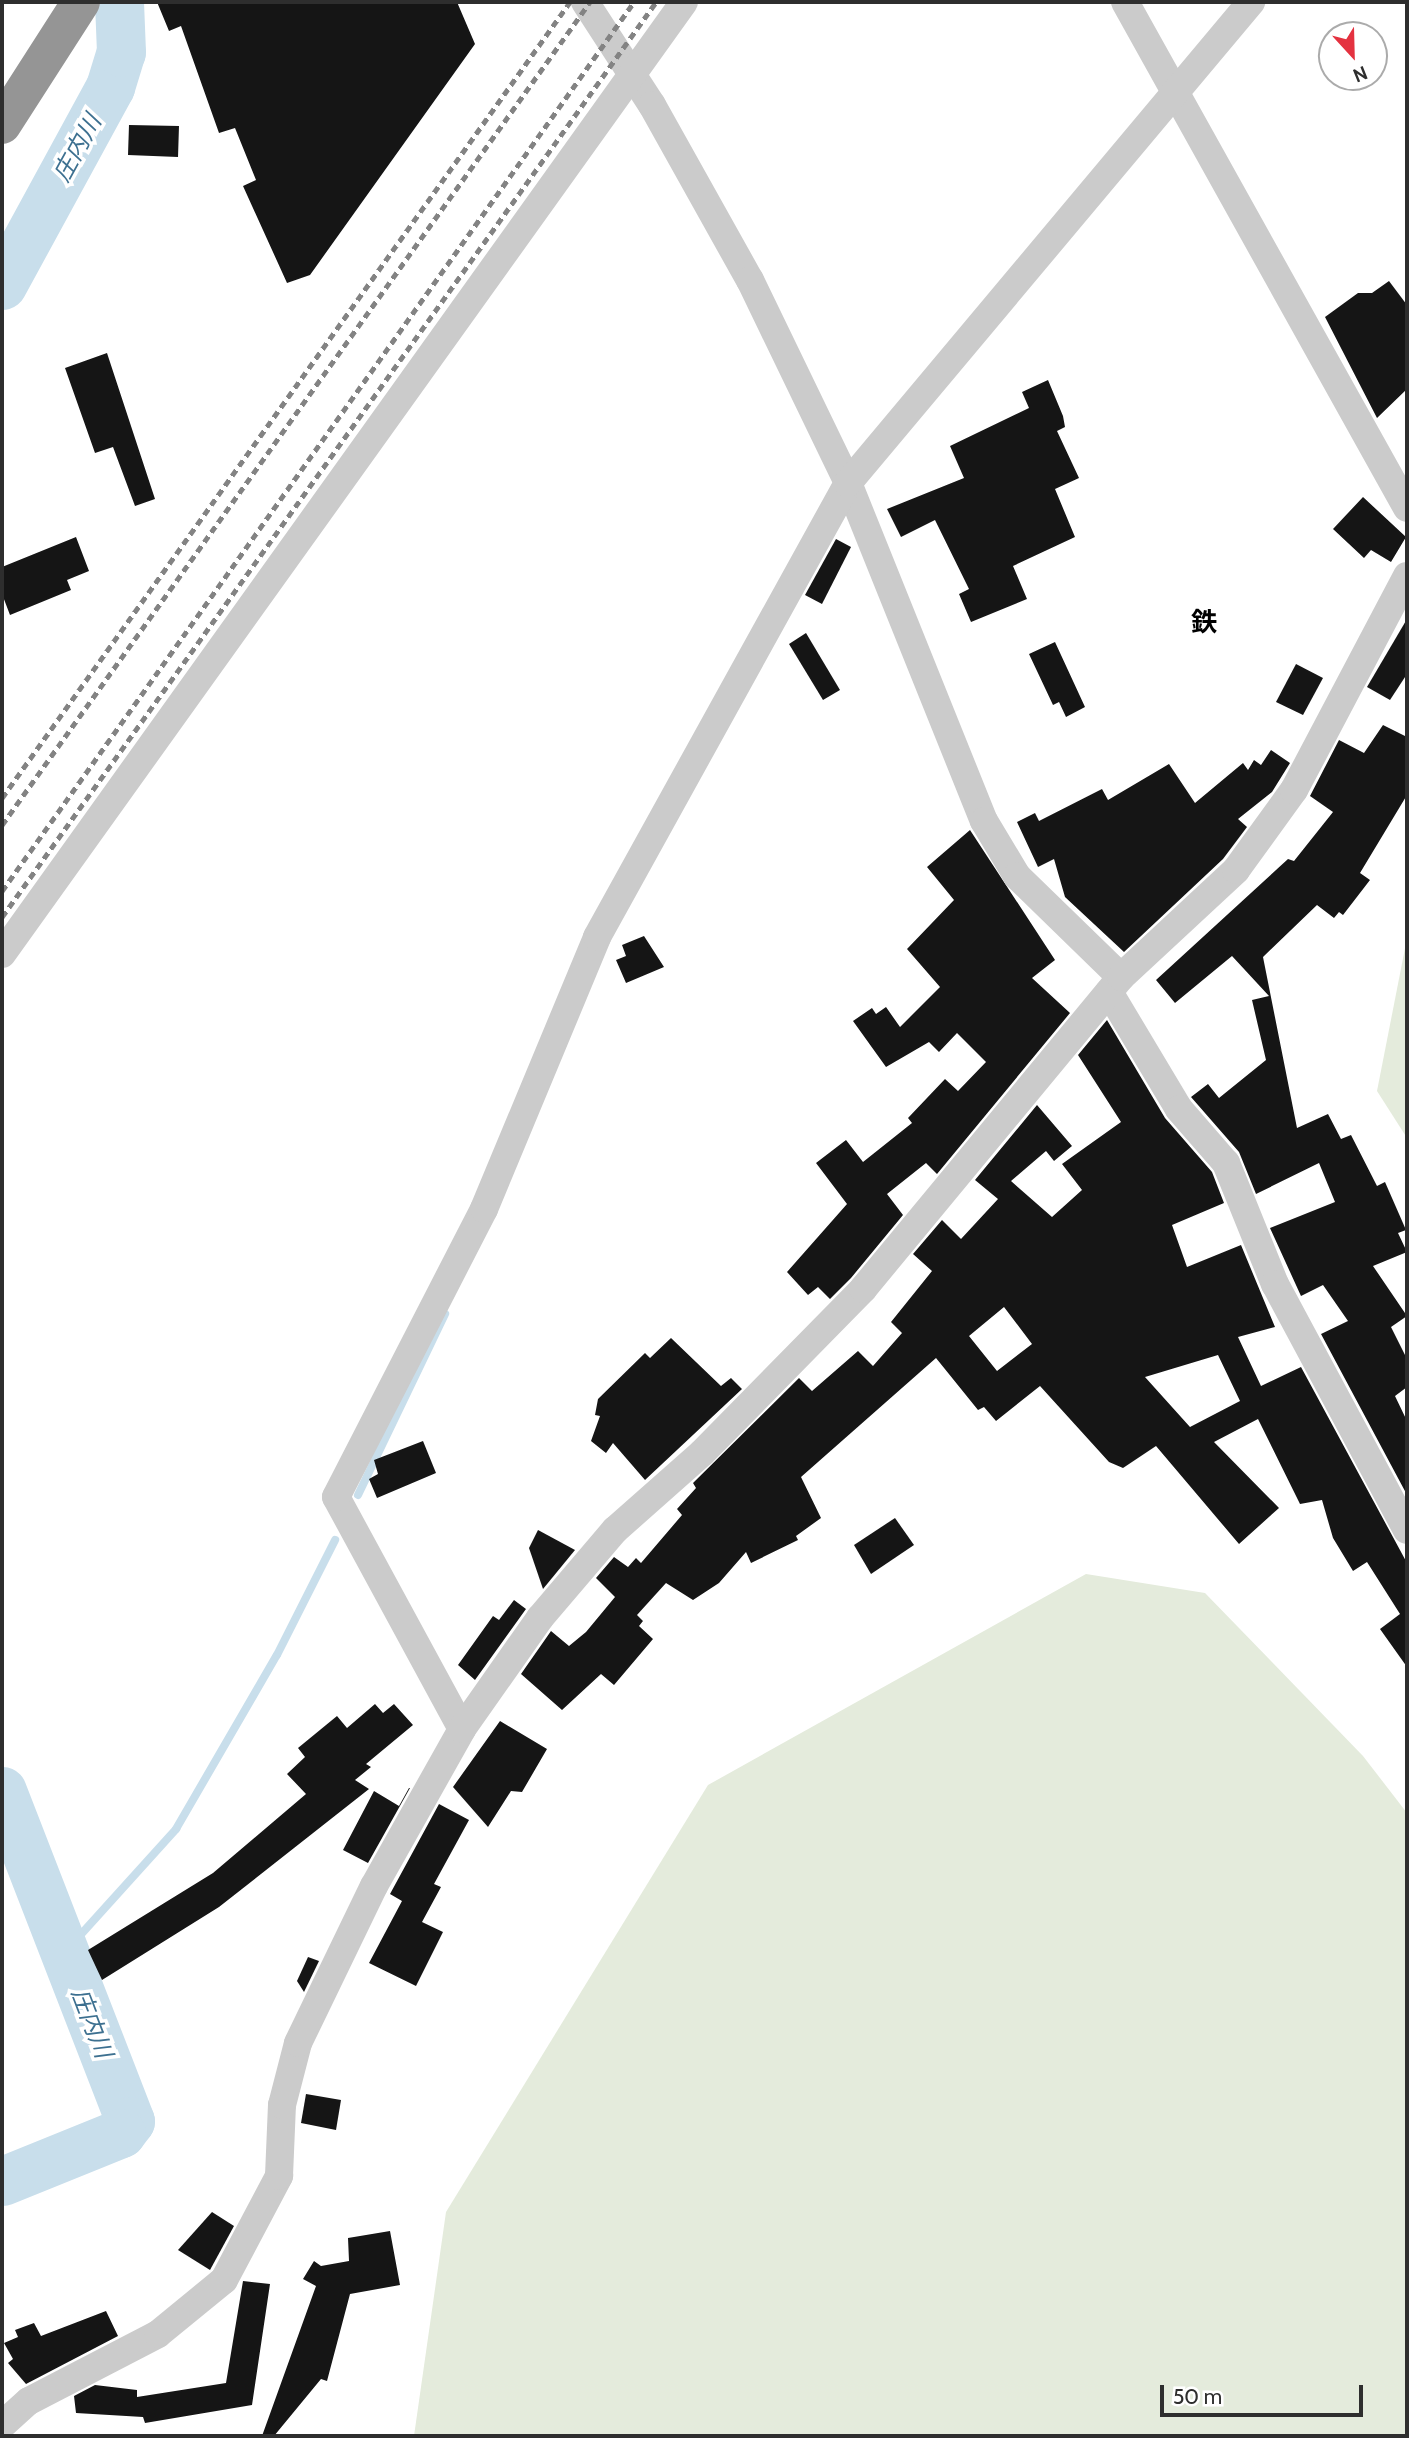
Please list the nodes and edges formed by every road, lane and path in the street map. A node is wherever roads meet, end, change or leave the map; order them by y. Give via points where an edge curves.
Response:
1 (81, 2) edge
2 (585, 2) edge
3 (684, 2) edge
4 (1125, 2) edge
5 (1251, 2) edge
6 (632, 75) junction
7 (1173, 97) junction
8 (2, 125) edge
9 (848, 483) junction
10 (1407, 508) edge
11 (1407, 576) edge
12 (2, 954) edge
13 (1115, 984) junction
14 (1407, 1530) edge
15 (462, 1728) junction
16 (2, 2425) edge

1 - 8 highway
2 - 6 street
3 - 6 street
4 - 7 street
5 - 7 street
6 - 9 street via 750,280
6 - 12 street
7 - 9 street
7 - 10 street via 1245,211 1303,326
9 - 13 street via 984,821 1017,876
9 - 15 street via 597,937 484,1209 336,1497
11 - 13 street via 1271,826 1236,870
13 - 14 street via 1179,1109 1226,1163 1275,1284
13 - 15 street via 863,1289 702,1453 615,1530 540,1618
15 - 16 street via 374,1886 298,2043 282,2105 279,2176 224,2280 158,2334 29,2401

